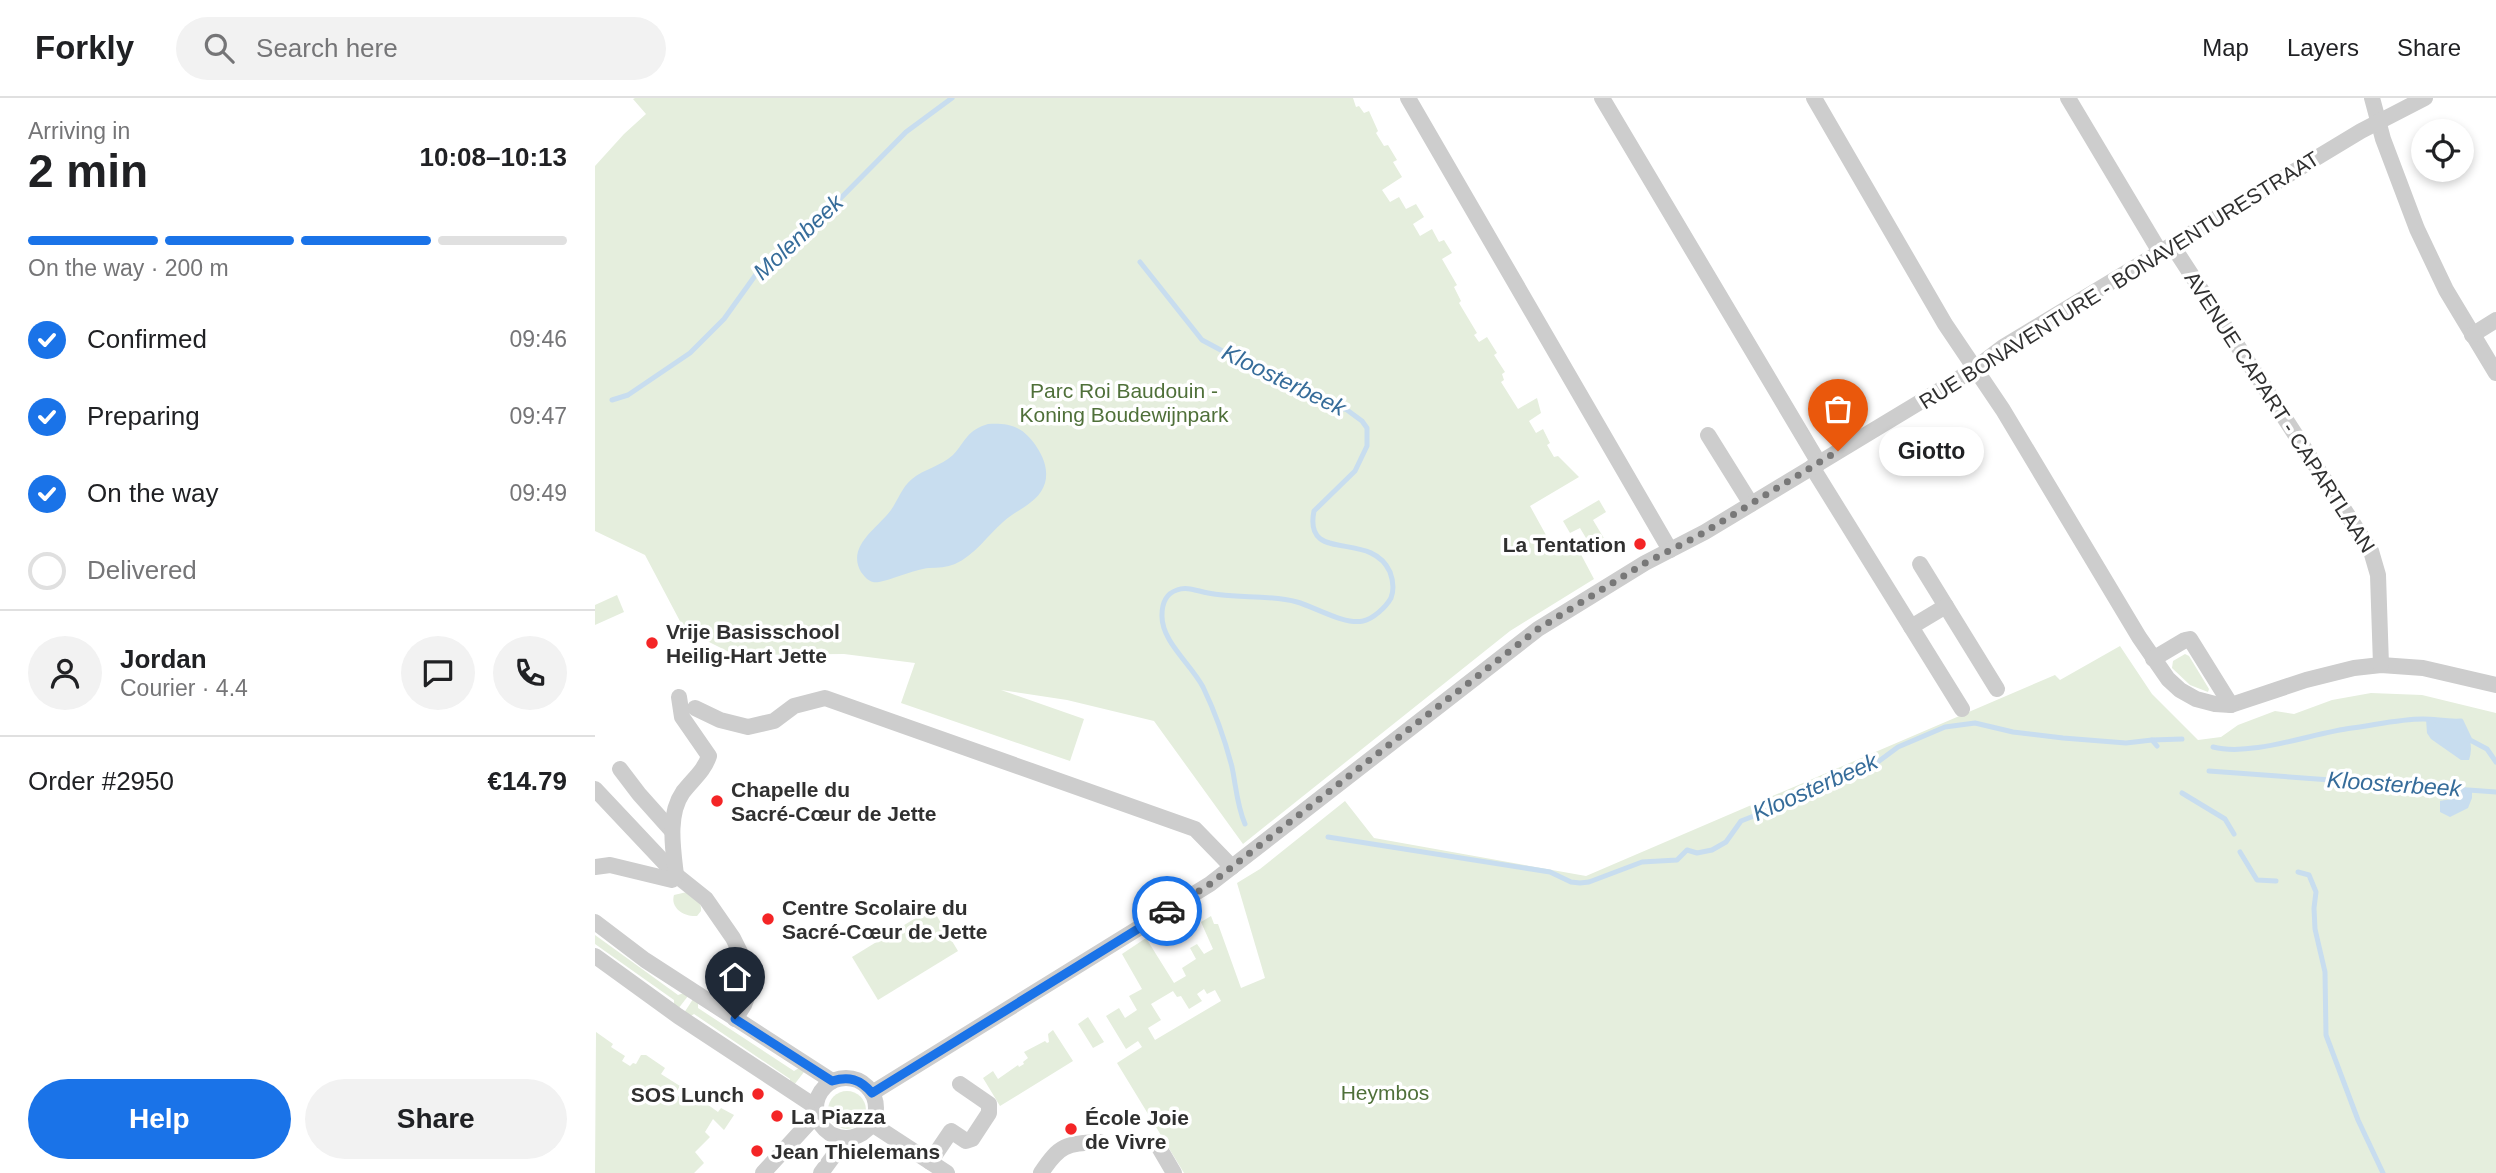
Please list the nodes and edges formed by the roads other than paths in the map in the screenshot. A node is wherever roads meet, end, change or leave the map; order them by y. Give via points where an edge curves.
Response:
1 (1408, 98) edge
2 (1602, 98) edge
3 (1814, 98) edge
4 (2068, 98) edge
5 (2372, 98) edge
6 (2425, 98) edge
7 (2378, 122) junction
8 (2166, 248) junction
9 (2496, 320) edge
10 (2472, 335) junction
11 (1974, 369) junction
12 (2496, 373) edge
13 (1708, 435) dead end
14 (1815, 465) junction
15 (1751, 504) junction
16 (1670, 550) junction
17 (1920, 564) dead end
18 (1946, 606) junction
19 (1911, 627) junction
20 (2153, 659) junction
21 (2381, 665) junction
22 (2496, 685) edge
23 (1997, 689) dead end
24 (679, 697) dead end
25 (2231, 705) junction
26 (695, 708) dead end
27 (1962, 709) dead end
28 (620, 769) dead end
29 (595, 789) edge
30 (672, 831) junction
31 (595, 867) edge
32 (1232, 867) junction
33 (676, 875) junction
34 (595, 922) edge
35 (595, 956) edge
36 (735, 1019) junction
37 (832, 1081) junction
38 (960, 1084) dead end
39 (872, 1093) junction
40 (816, 1111) junction
41 (872, 1124) junction
42 (846, 1139) junction
43 (1100, 1142) dead end
44 (1157, 1144) dead end
45 (930, 1162) junction
46 (763, 1173) edge
47 (821, 1173) edge
48 (947, 1173) edge
49 (1041, 1173) edge
50 (1174, 1173) edge

1 - 16 street
2 - 14 street
3 - 11 street
4 - 8 street, AVENUE CAPART - CAPARTLAAN
5 - 7 street
6 - 7 street, RUE BONAVENTURE - BONAVENTURESTRAAT
7 - 8 street, RUE BONAVENTURE - BONAVENTURESTRAAT
7 - 10 street via 2417,229
8 - 11 street, RUE BONAVENTURE - BONAVENTURESTRAAT
8 - 21 street, AVENUE CAPART - CAPARTLAAN via 2371,551 2378,575
9 - 10 street
10 - 12 street
11 - 14 street, RUE BONAVENTURE - BONAVENTURESTRAAT
11 - 20 street
13 - 15 street
14 - 15 street, RUE BONAVENTURE - BONAVENTURESTRAAT
14 - 19 street
15 - 16 street, RUE BONAVENTURE - BONAVENTURESTRAAT
16 - 32 street, RUE BONAVENTURE - BONAVENTURESTRAAT via 1532,633
17 - 18 street
18 - 19 street
18 - 23 street
19 - 27 street
20 - 25 street via 2186,694
20 - 25 street via 2190,639
21 - 22 street via 2423,668
21 - 25 street via 2317,676
24 - 30 street via 683,717 709,756 679,800
26 - 32 street via 748,727 774,721 794,706 825,698 1195,829
28 - 30 street
29 - 33 street
30 - 33 street
31 - 33 street via 610,865 672,880
32 - 39 street, RUE BONAVENTURE - BONAVENTURESTRAAT
33 - 36 street via 714,908 747,965 751,987
34 - 36 street
35 - 40 street
36 - 37 street
37 - 39 street via 854,1079
37 - 40 street via 818,1096
38 - 45 street via 989,1104 989,1113 972,1139 966,1141 951,1131
39 - 41 street via 876,1114
40 - 42 street via 827,1132
40 - 46 street
41 - 42 street via 861,1135
41 - 45 street
42 - 47 street
43 - 49 street via 1071,1143 1054,1154
44 - 50 street
45 - 48 street

